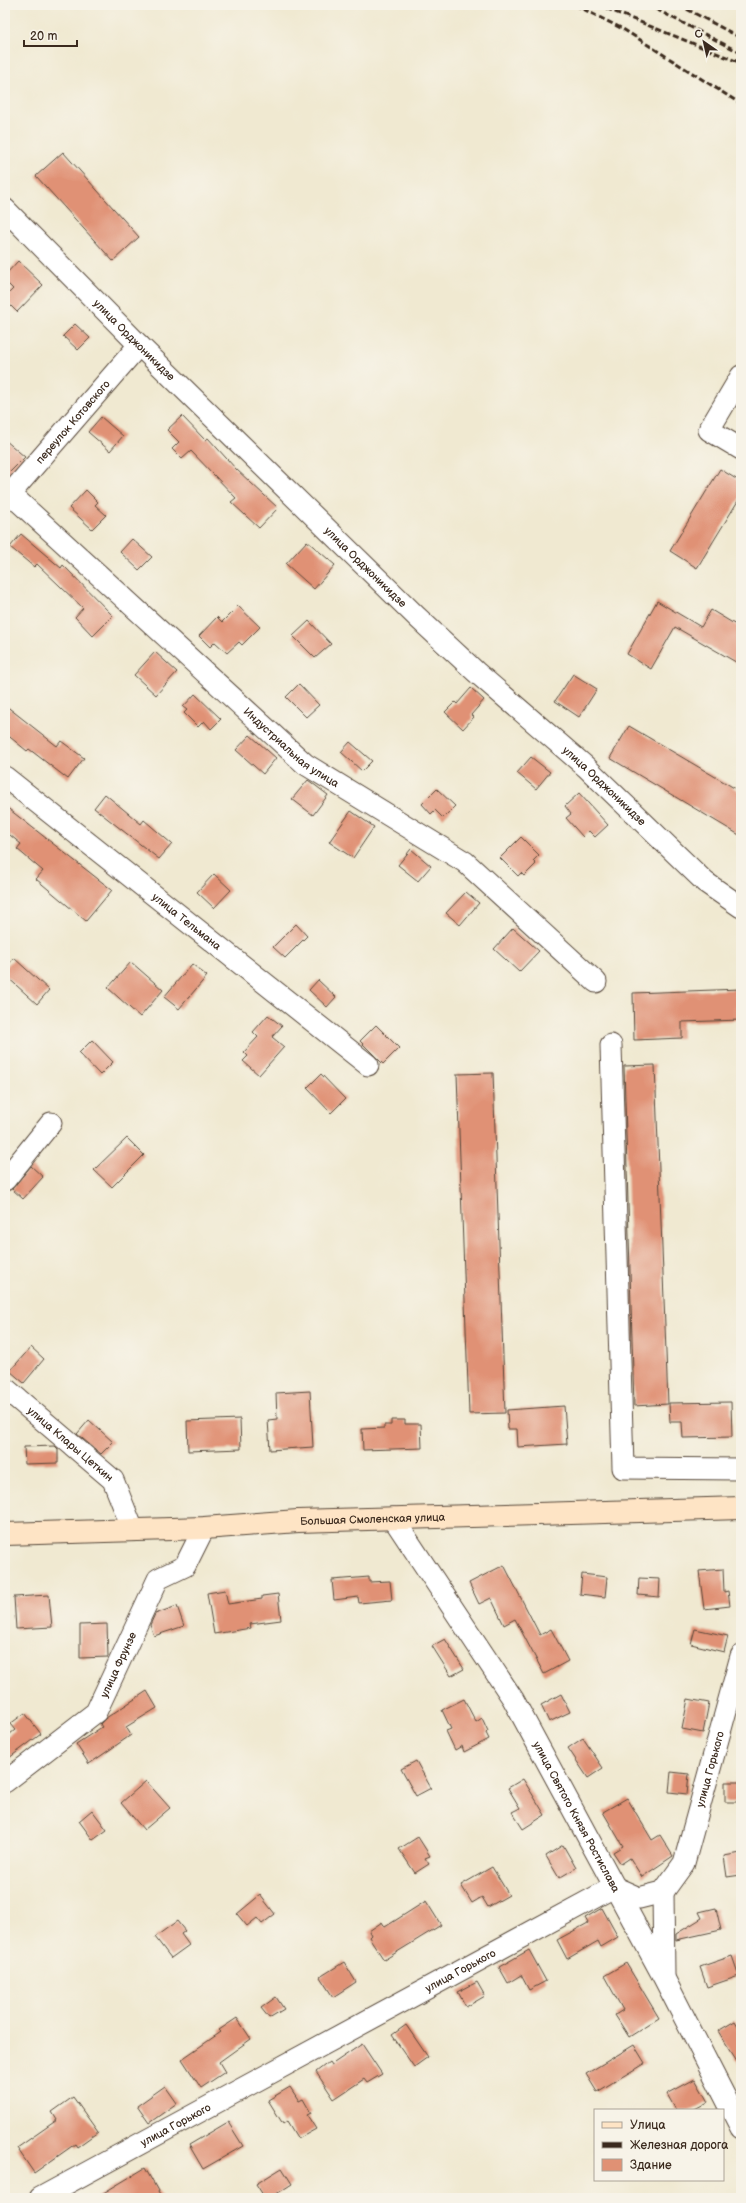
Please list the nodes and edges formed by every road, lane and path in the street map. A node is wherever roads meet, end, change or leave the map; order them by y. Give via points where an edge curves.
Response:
1 (5, 209) edge
2 (139, 345) junction
3 (741, 376) edge
4 (741, 449) edge
5 (7, 494) edge
6 (5, 777) edge
7 (741, 907) edge
8 (596, 982) dead end
9 (611, 1045) dead end
10 (368, 1065) dead end
11 (51, 1123) dead end
12 (5, 1180) edge
13 (5, 1388) edge
14 (741, 1469) edge
15 (741, 1508) edge
16 (393, 1518) junction
17 (204, 1528) junction
18 (133, 1530) junction
19 (5, 1534) edge
20 (741, 1656) edge
21 (5, 1782) edge
22 (614, 1887) junction
23 (663, 1892) junction
24 (664, 1978) junction
25 (741, 2128) edge
26 (40, 2198) edge

1 - 2 street, улица Орджоникидзе
2 - 5 street, переулок Котовского
2 - 7 street, улица Орджоникидзе via 428,627 586,767 704,882
3 - 4 street via 709,430
5 - 8 street, Индустриальная улица via 305,764 465,862
6 - 10 street, улица Тельмана
9 - 14 street via 622,1468
11 - 12 street
13 - 18 street, улица Клары Цеткин via 113,1480
15 - 16 main road, Большая Смоленская улица
16 - 17 main road, Большая Смоленская улица via 298,1521
16 - 22 street, улица Святого Князя Ростислава via 512,1699
17 - 18 main road, Большая Смоленская улица
17 - 21 street, улица Фрунзе via 185,1566 158,1579 96,1712
18 - 19 main road, Большая Смоленская улица
20 - 23 street, улица Горького via 684,1863
22 - 23 street via 639,1898
22 - 24 street, улица Святого Князя Ростислава
22 - 26 street, улица Горького
23 - 24 street
24 - 25 street, улица Святого Князя Ростислава

